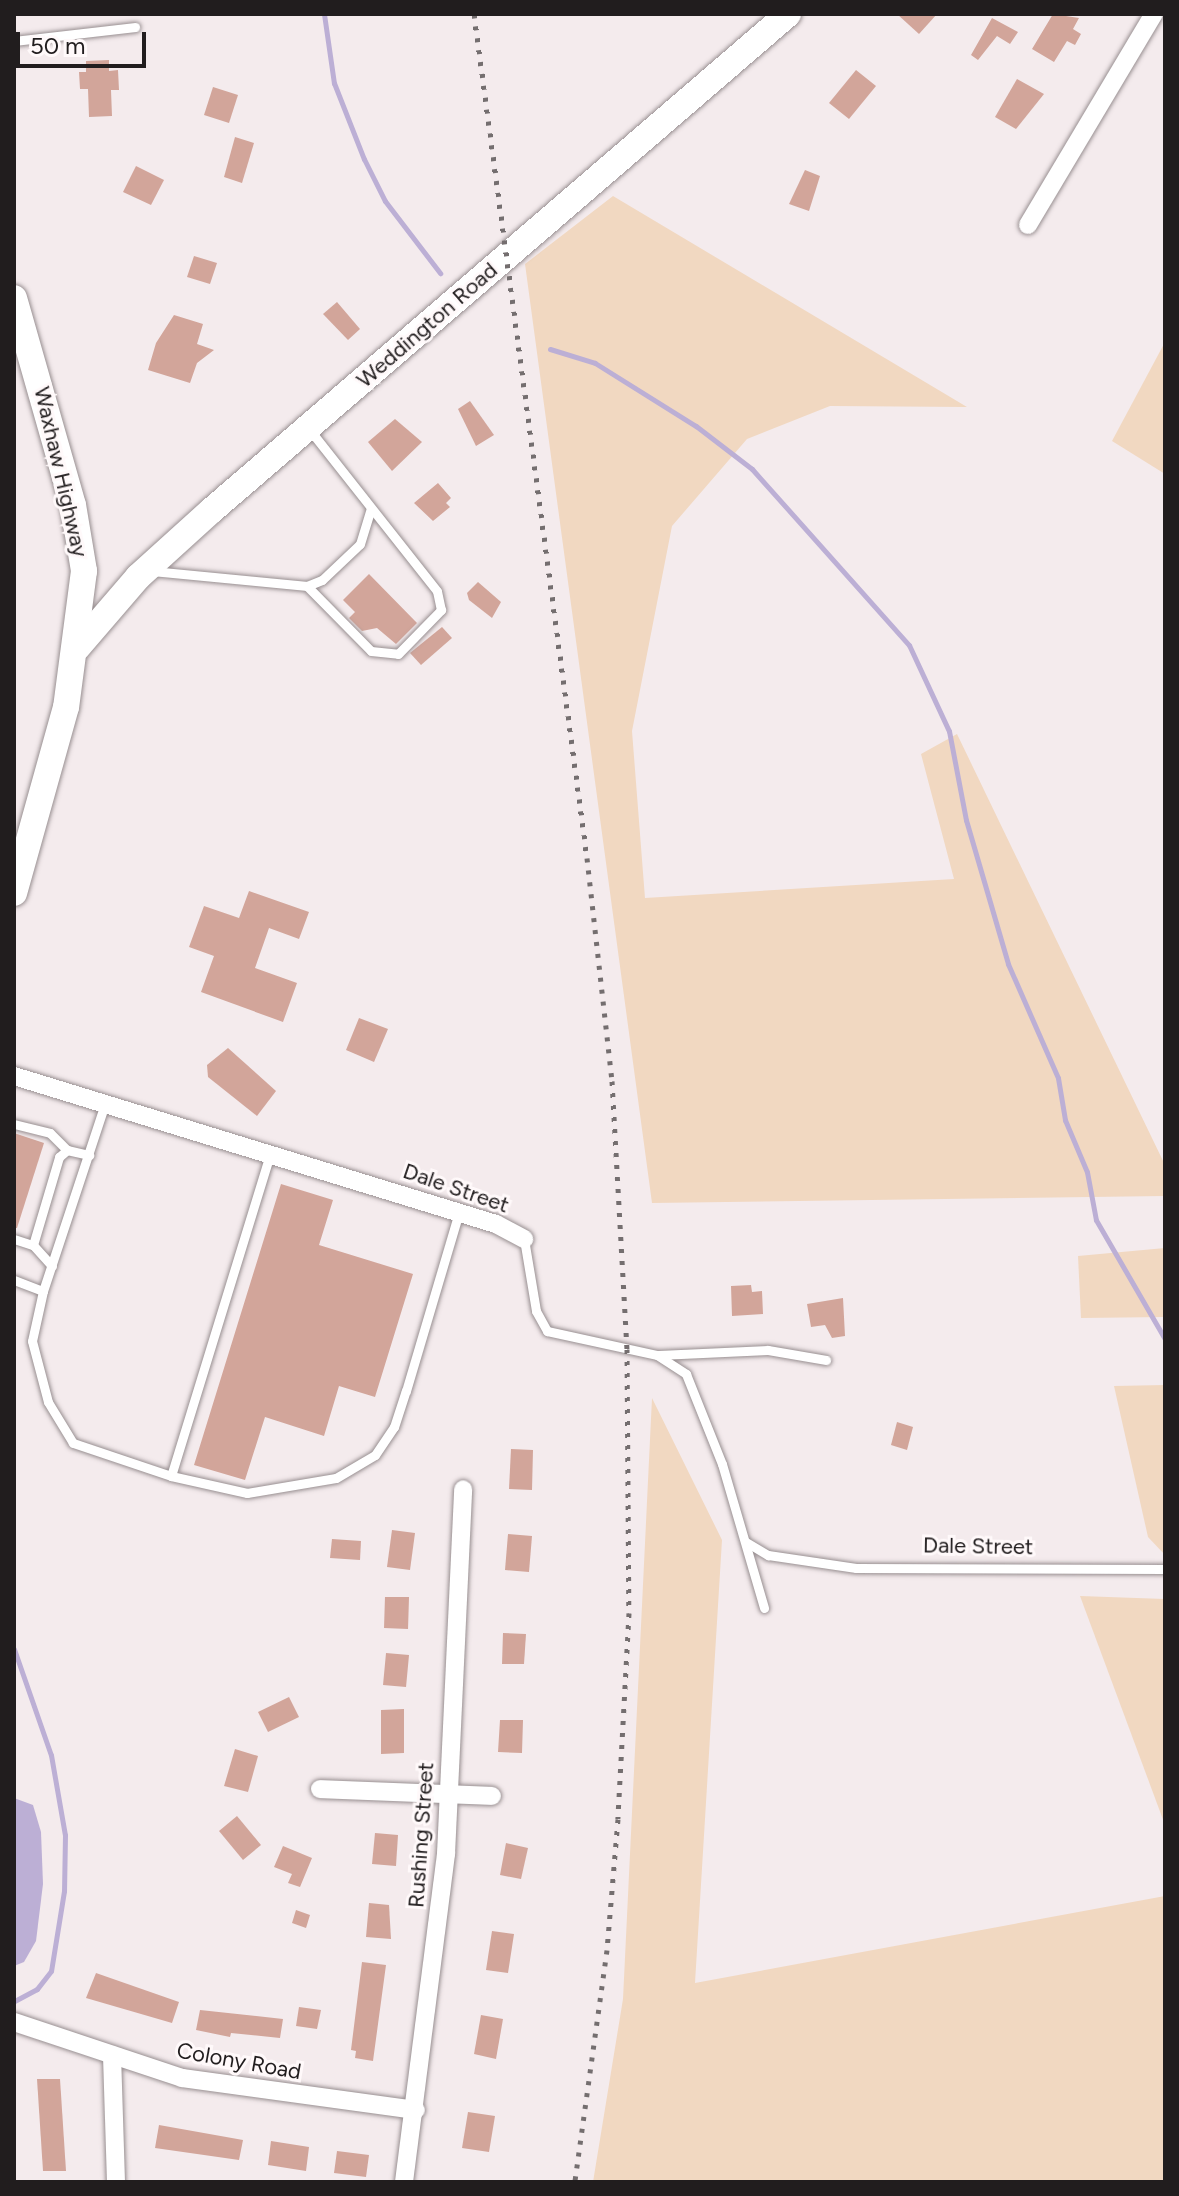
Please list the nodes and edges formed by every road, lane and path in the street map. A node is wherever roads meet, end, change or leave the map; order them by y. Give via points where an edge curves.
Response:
1 (788, 14) edge
2 (1154, 14) edge
3 (135, 27) dead end
4 (14, 41) edge
5 (1028, 225) dead end
6 (14, 298) edge
7 (308, 427) junction
8 (371, 509) junction
9 (148, 570) junction
10 (307, 586) junction
11 (77, 648) junction
12 (14, 893) edge
13 (14, 1076) edge
14 (105, 1102) junction
15 (14, 1124) edge
16 (67, 1150) junction
17 (270, 1154) junction
18 (89, 1155) junction
19 (459, 1212) junction
20 (14, 1239) edge
21 (524, 1239) joint
22 (33, 1245) junction
23 (52, 1266) junction
24 (14, 1280) edge
25 (43, 1291) junction
26 (657, 1355) junction
27 (826, 1360) dead end
28 (171, 1476) junction
29 (463, 1489) dead end
30 (746, 1542) junction
31 (1165, 1569) edge
32 (764, 1608) dead end
33 (320, 1789) dead end
34 (450, 1794) junction
35 (492, 1796) dead end
36 (14, 2022) edge
37 (112, 2055) junction
38 (416, 2110) junction
39 (116, 2182) edge
40 (404, 2182) edge

1 - 7 main road, Weddington Road
2 - 5 street
3 - 4 lane
6 - 11 main road, Waxhaw Highway via 73,505 84,571
7 - 8 lane
7 - 9 main road, Weddington Road
8 - 10 lane via 360,544 322,580
8 - 10 lane via 437,591 441,610 398,654 389,655 360,646
9 - 10 lane
9 - 11 main road, Weddington Road
11 - 12 main road, Waxhaw Highway via 49,773
13 - 14 street, Dale Street
14 - 17 street, Dale Street
14 - 18 lane
15 - 16 lane via 50,1133
16 - 18 lane
16 - 22 lane via 59,1157
17 - 19 street, Dale Street
17 - 28 lane
18 - 23 lane
19 - 21 street, Dale Street
19 - 28 lane via 394,1427 375,1455 336,1478 247,1493
20 - 22 lane
21 - 26 lane, Dale Street via 536,1311 547,1331
22 - 23 lane
23 - 25 lane
24 - 25 lane
25 - 28 lane via 32,1341 48,1402 73,1443
26 - 27 lane via 768,1350
26 - 30 lane, Dale Street via 674,1362 695,1390
29 - 34 street, Rushing Street
30 - 31 lane, Dale Street via 768,1555 856,1568
30 - 32 lane, Dale Street
33 - 34 street
34 - 35 street
34 - 38 street, Rushing Street
36 - 37 street, Colony Road
37 - 38 street, Colony Road via 182,2078
37 - 39 street
38 - 40 street, Rushing Street

